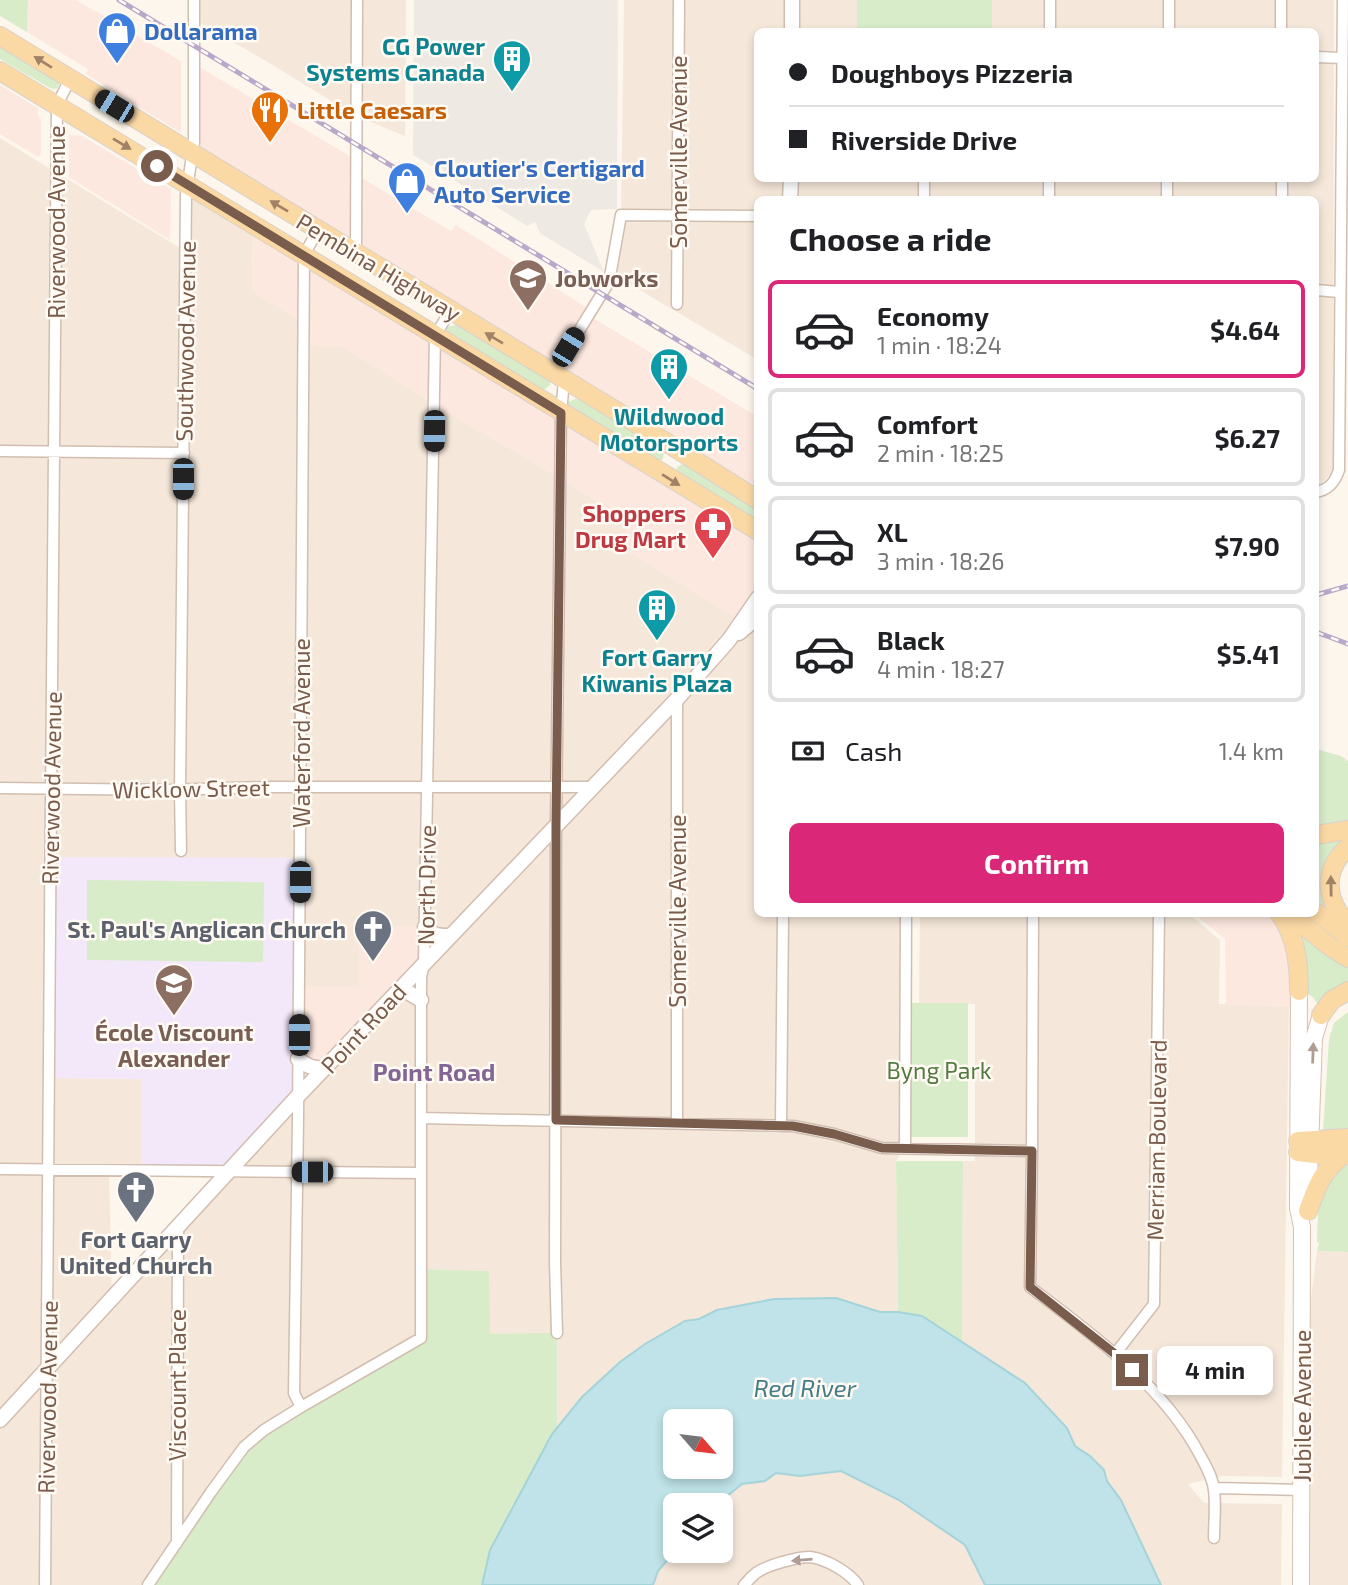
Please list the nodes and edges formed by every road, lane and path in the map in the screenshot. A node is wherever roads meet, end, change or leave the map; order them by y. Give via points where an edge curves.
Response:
1 (194, 0) edge
2 (357, 0) edge
3 (679, 0) edge
4 (792, 0) edge
5 (1050, 0) edge
6 (1168, 0) edge
7 (1281, 0) edge
8 (1343, 0) edge
9 (792, 28) edge
10 (1050, 28) edge
11 (1168, 28) edge
12 (1281, 28) edge
13 (3, 36) edge
14 (1319, 57) edge
15 (1342, 58) junction
16 (0, 71) edge
17 (70, 79) junction
18 (57, 105) junction
19 (193, 154) junction
20 (186, 184) junction
21 (678, 216) junction
22 (754, 216) edge
23 (318, 230) junction
24 (356, 253) junction
25 (304, 256) junction
26 (1319, 290) edge
27 (1339, 292) junction
28 (677, 304) dead end
29 (450, 311) junction
30 (435, 336) junction
31 (558, 376) junction
32 (561, 413) junction
33 (0, 451) edge
34 (54, 452) junction
35 (184, 453) junction
36 (1319, 491) edge
37 (754, 498) edge
38 (754, 529) edge
39 (754, 604) edge
40 (754, 621) edge
41 (729, 640) junction
42 (677, 699) junction
43 (300, 787) junction
44 (428, 787) junction
45 (558, 787) junction
46 (592, 787) junction
47 (0, 788) edge
48 (51, 788) junction
49 (180, 789) junction
50 (556, 824) junction
51 (1348, 830) edge
52 (1319, 835) edge
53 (1348, 848) edge
54 (181, 850) dead end
55 (1319, 914) edge
56 (783, 917) edge
57 (906, 917) edge
58 (1033, 917) edge
59 (1159, 917) edge
60 (1282, 917) edge
61 (1293, 917) edge
62 (1348, 925) edge
63 (425, 927) junction
64 (450, 936) junction
65 (1348, 937) edge
66 (1348, 958) edge
67 (424, 964) junction
68 (401, 988) junction
69 (1299, 991) joint
70 (1348, 991) edge
71 (421, 1000) junction
72 (1321, 1015) joint
73 (298, 1059) junction
74 (326, 1068) junction
75 (298, 1097) junction
76 (421, 1118) junction
77 (556, 1120) junction
78 (677, 1123) junction
79 (781, 1126) junction
80 (1348, 1138) edge
81 (1304, 1147) junction
82 (905, 1148) junction
83 (1032, 1151) junction
84 (1345, 1155) edge
85 (0, 1170) edge
86 (49, 1170) junction
87 (230, 1171) junction
88 (297, 1172) junction
89 (420, 1173) junction
90 (1305, 1219) junction
91 (178, 1227) junction
92 (557, 1333) dead end
93 (1115, 1354) junction
94 (47, 1367) junction
95 (301, 1407) junction
96 (0, 1420) edge
97 (1214, 1488) junction
98 (1301, 1490) junction
99 (1214, 1538) dead end
100 (177, 1544) junction
101 (45, 1585) edge
102 (148, 1585) edge
103 (744, 1585) edge
104 (858, 1585) edge
105 (1301, 1585) edge

1 - 19 street, Southwood Avenue
2 - 24 street
3 - 21 street, Somerville Avenue
4 - 9 street
5 - 10 street
6 - 11 street
7 - 12 street
8 - 15 street
17 -> 13 main road, Pembina Highway
14 - 15 street
15 - 27 street
16 - 18 main road, Pembina Highway
17 - 18 street, Riverwood Avenue
17 - 19 main road, Pembina Highway
18 -> 20 main road, Pembina Highway
18 - 34 street, Riverwood Avenue
19 - 20 street, Southwood Avenue
23 -> 19 main road, Pembina Highway
20 - 25 main road, Pembina Highway
20 - 35 street, Southwood Avenue
21 - 22 street
21 - 28 street, Somerville Avenue
21 - 31 street via 621,215 609,282
23 - 24 main road, Pembina Highway
23 - 25 street, Waterford Avenue
24 - 29 main road, Pembina Highway
25 - 30 main road, Pembina Highway
25 - 43 street, Waterford Avenue
26 - 27 street
27 - 36 street via 1339,470 1331,485
29 - 30 street
31 -> 29 main road, Pembina Highway
30 - 32 main road, Pembina Highway
30 - 44 street, North Drive
31 - 32 street
31 - 37 main road, Pembina Highway
32 -> 38 main road, Pembina Highway
32 - 45 street
33 - 34 street
34 - 35 street
34 - 48 street, Riverwood Avenue
35 - 49 street, Southwood Avenue
39 - 41 street, Point Road
40 - 41 street, Point Road
41 - 42 street, Point Road
42 - 46 street, Point Road
42 - 78 street, Somerville Avenue
43 - 44 street, Wicklow Street
43 - 49 street, Wicklow Street
43 - 73 street, Waterford Avenue
44 - 45 street, Wicklow Street
44 - 63 street, North Drive
45 - 46 street, Wicklow Street
45 - 50 street
46 - 50 street, Point Road
47 - 48 street, Wicklow Street
48 - 49 street, Wicklow Street
48 - 86 street, Riverwood Avenue
49 - 54 street, Southwood Avenue
50 - 64 street, Point Road
50 - 77 street
51 - 52 main road
62 -> 53 main road via 1334,908 1329,880 1337,859
55 - 65 main road
56 - 79 street
57 - 82 street
58 - 83 street
59 - 93 street, Merriam Boulevard via 1154,1304
60 - 69 main road via 1296,950
61 - 66 main road
63 - 64 street via 437,936
63 - 67 street, North Drive
64 - 67 street, Point Road
67 - 68 street, Point Road
67 - 71 street, North Drive
68 - 71 street
68 - 74 street, Point Road
69 - 81 main road, Jubilee Avenue
70 - 72 main road via 1332,1000
71 - 76 street, North Drive
81 -> 72 main road, Jubilee Avenue via 1314,1038
73 - 74 street via 316,1069
73 - 75 street, Waterford Avenue
74 - 75 street, Point Road
75 - 87 street, Point Road
75 - 88 street, Waterford Avenue
76 - 77 street
76 - 89 street, North Drive
77 - 78 street
77 - 92 street
78 - 79 street
79 - 82 street via 882,1148
80 - 81 main road
81 - 84 main road
81 - 90 main road, Jubilee Avenue
82 - 83 street
83 - 93 street via 1030,1287
84 - 90 main road via 1319,1180
85 - 86 street
86 - 87 street
86 - 94 street, Riverwood Avenue
87 - 88 street
87 - 91 street, Point Road
88 - 89 street
88 - 95 street, Waterford Avenue via 295,1393
89 - 95 street, North Drive via 421,1338
90 - 98 main road, Jubilee Avenue
91 - 94 street, Point Road
91 - 100 street, Viscount Place
93 - 97 street via 1180,1422
94 - 96 street, Point Road
94 - 101 street, Riverwood Avenue
95 - 100 street, North Drive via 244,1447
97 - 98 street
97 - 99 street
98 - 105 main road, Jubilee Avenue
100 - 102 street, North Drive
104 -> 103 street via 835,1565 810,1558 775,1563

